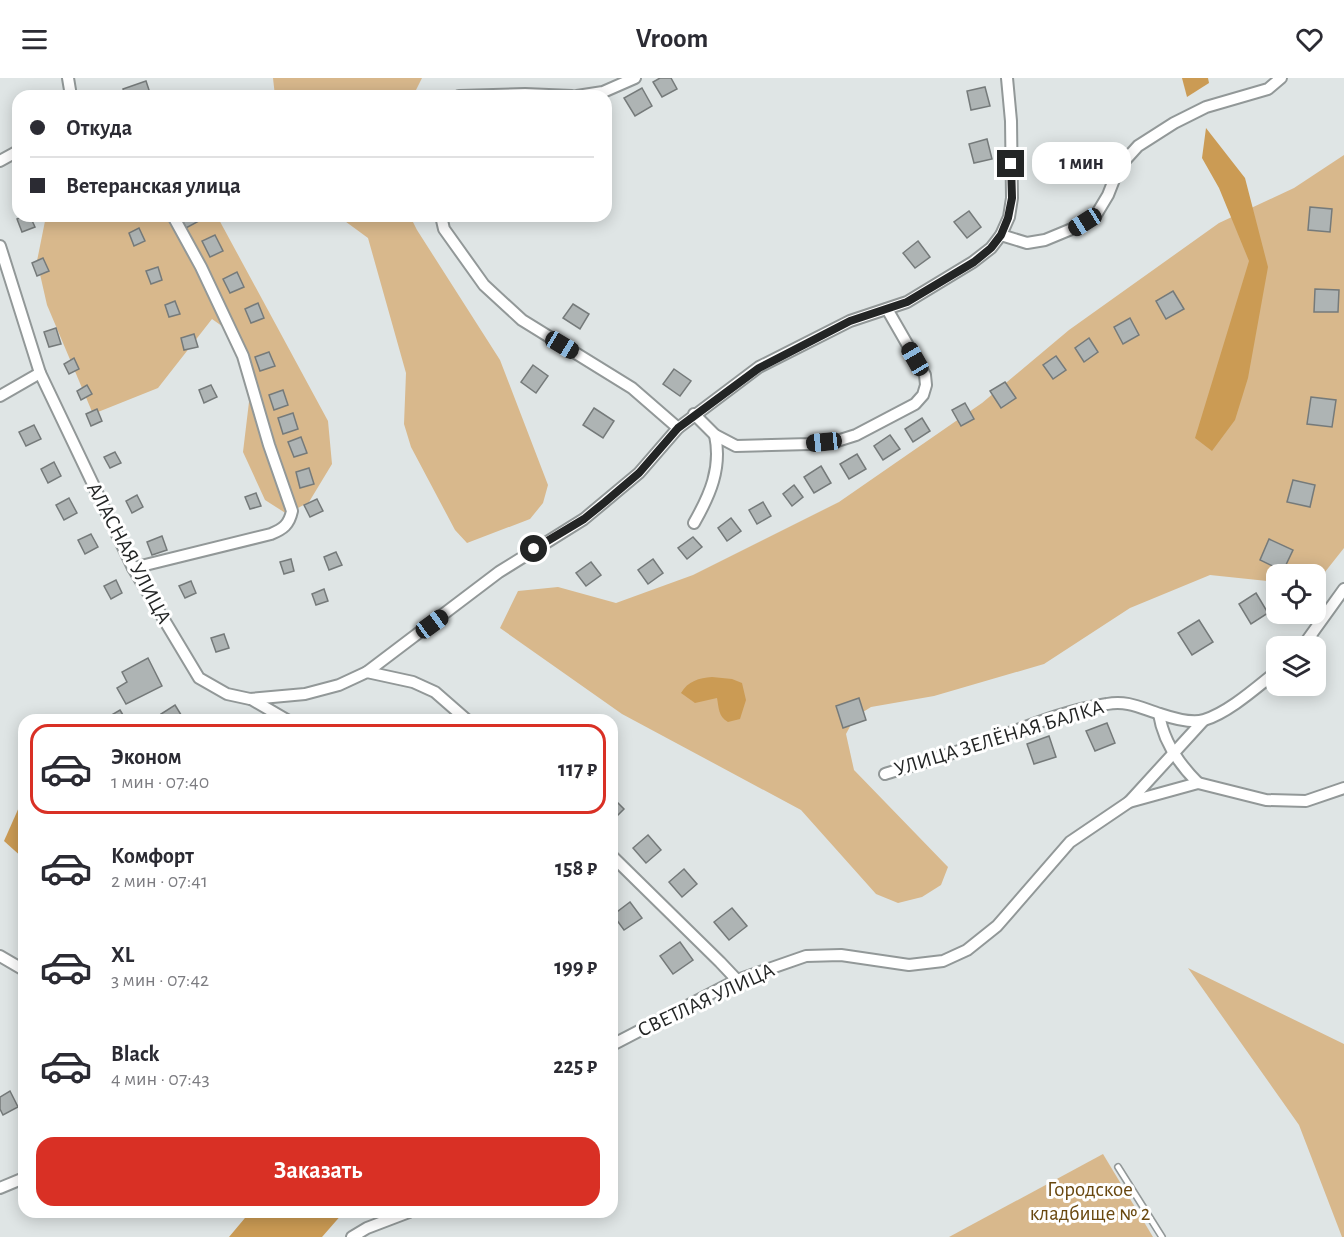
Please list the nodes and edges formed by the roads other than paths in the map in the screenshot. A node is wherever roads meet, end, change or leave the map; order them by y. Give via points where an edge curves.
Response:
1 (635, 78) edge
2 (1007, 78) edge
3 (1281, 78) edge
4 (608, 90) edge
5 (176, 222) edge
6 (442, 222) edge
7 (1001, 235) junction
8 (0, 246) edge
9 (886, 309) junction
10 (40, 374) junction
11 (0, 396) edge
12 (694, 414) junction
13 (678, 428) junction
14 (715, 435) junction
15 (694, 523) dead end
16 (133, 568) junction
17 (1344, 589) edge
18 (1340, 603) edge
19 (1312, 636) edge
20 (367, 672) junction
21 (1266, 679) edge
22 (250, 699) junction
23 (276, 714) edge
24 (460, 714) edge
25 (1159, 714) junction
26 (1203, 721) junction
27 (1174, 754) junction
28 (885, 774) dead end
29 (1198, 783) junction
30 (1344, 788) edge
31 (1129, 802) junction
32 (618, 862) edge
33 (0, 956) edge
34 (18, 966) edge
35 (737, 980) junction
36 (618, 1042) edge
37 (1118, 1167) dead end
38 (18, 1180) edge
39 (0, 1188) edge
40 (394, 1218) edge
41 (352, 1237) edge
42 (1162, 1237) edge

1 - 4 street
2 - 7 street via 1012,198
3 - 7 street via 1269,88 1206,107 1138,146 1119,167 1096,215 1074,228 1027,243
5 - 16 street via 243,356 292,511 290,522 271,534
6 - 13 street via 484,285 522,320 632,388
7 - 9 street via 974,262 907,302
8 - 10 street, АЛАСНАЯ УЛИЦА
9 - 12 street via 850,321 759,368
9 - 14 street via 925,375 923,396 915,404 837,441 736,446
10 - 11 street
10 - 16 street, АЛАСНАЯ УЛИЦА
12 - 13 street
12 - 14 street
13 - 20 street via 639,473 598,508 499,572
14 - 15 street via 715,477
16 - 22 street, АЛАСНАЯ УЛИЦА via 199,678 227,694
17 - 18 street
18 - 19 street
20 - 22 street via 305,694
20 - 24 street via 413,682 435,692
21 - 26 street
22 - 23 street
25 - 26 street, УЛИЦА ЗЕЛЁНАЯ БАЛКА
25 - 27 street
25 - 28 street, УЛИЦА ЗЕЛЁНАЯ БАЛКА via 1137,705 1106,704 1051,718
26 - 27 street
27 - 29 street
27 - 31 street
29 - 30 street, СВЕТЛАЯ УЛИЦА via 1266,800 1306,801
29 - 31 street, СВЕТЛАЯ УЛИЦА
31 - 35 street, СВЕТЛАЯ УЛИЦА via 1070,842 997,926 967,950 943,961 909,966 841,955 806,956
32 - 35 street
33 - 34 street
35 - 36 street, СВЕТЛАЯ УЛИЦА
37 - 42 lane
38 - 39 street
40 - 41 street

